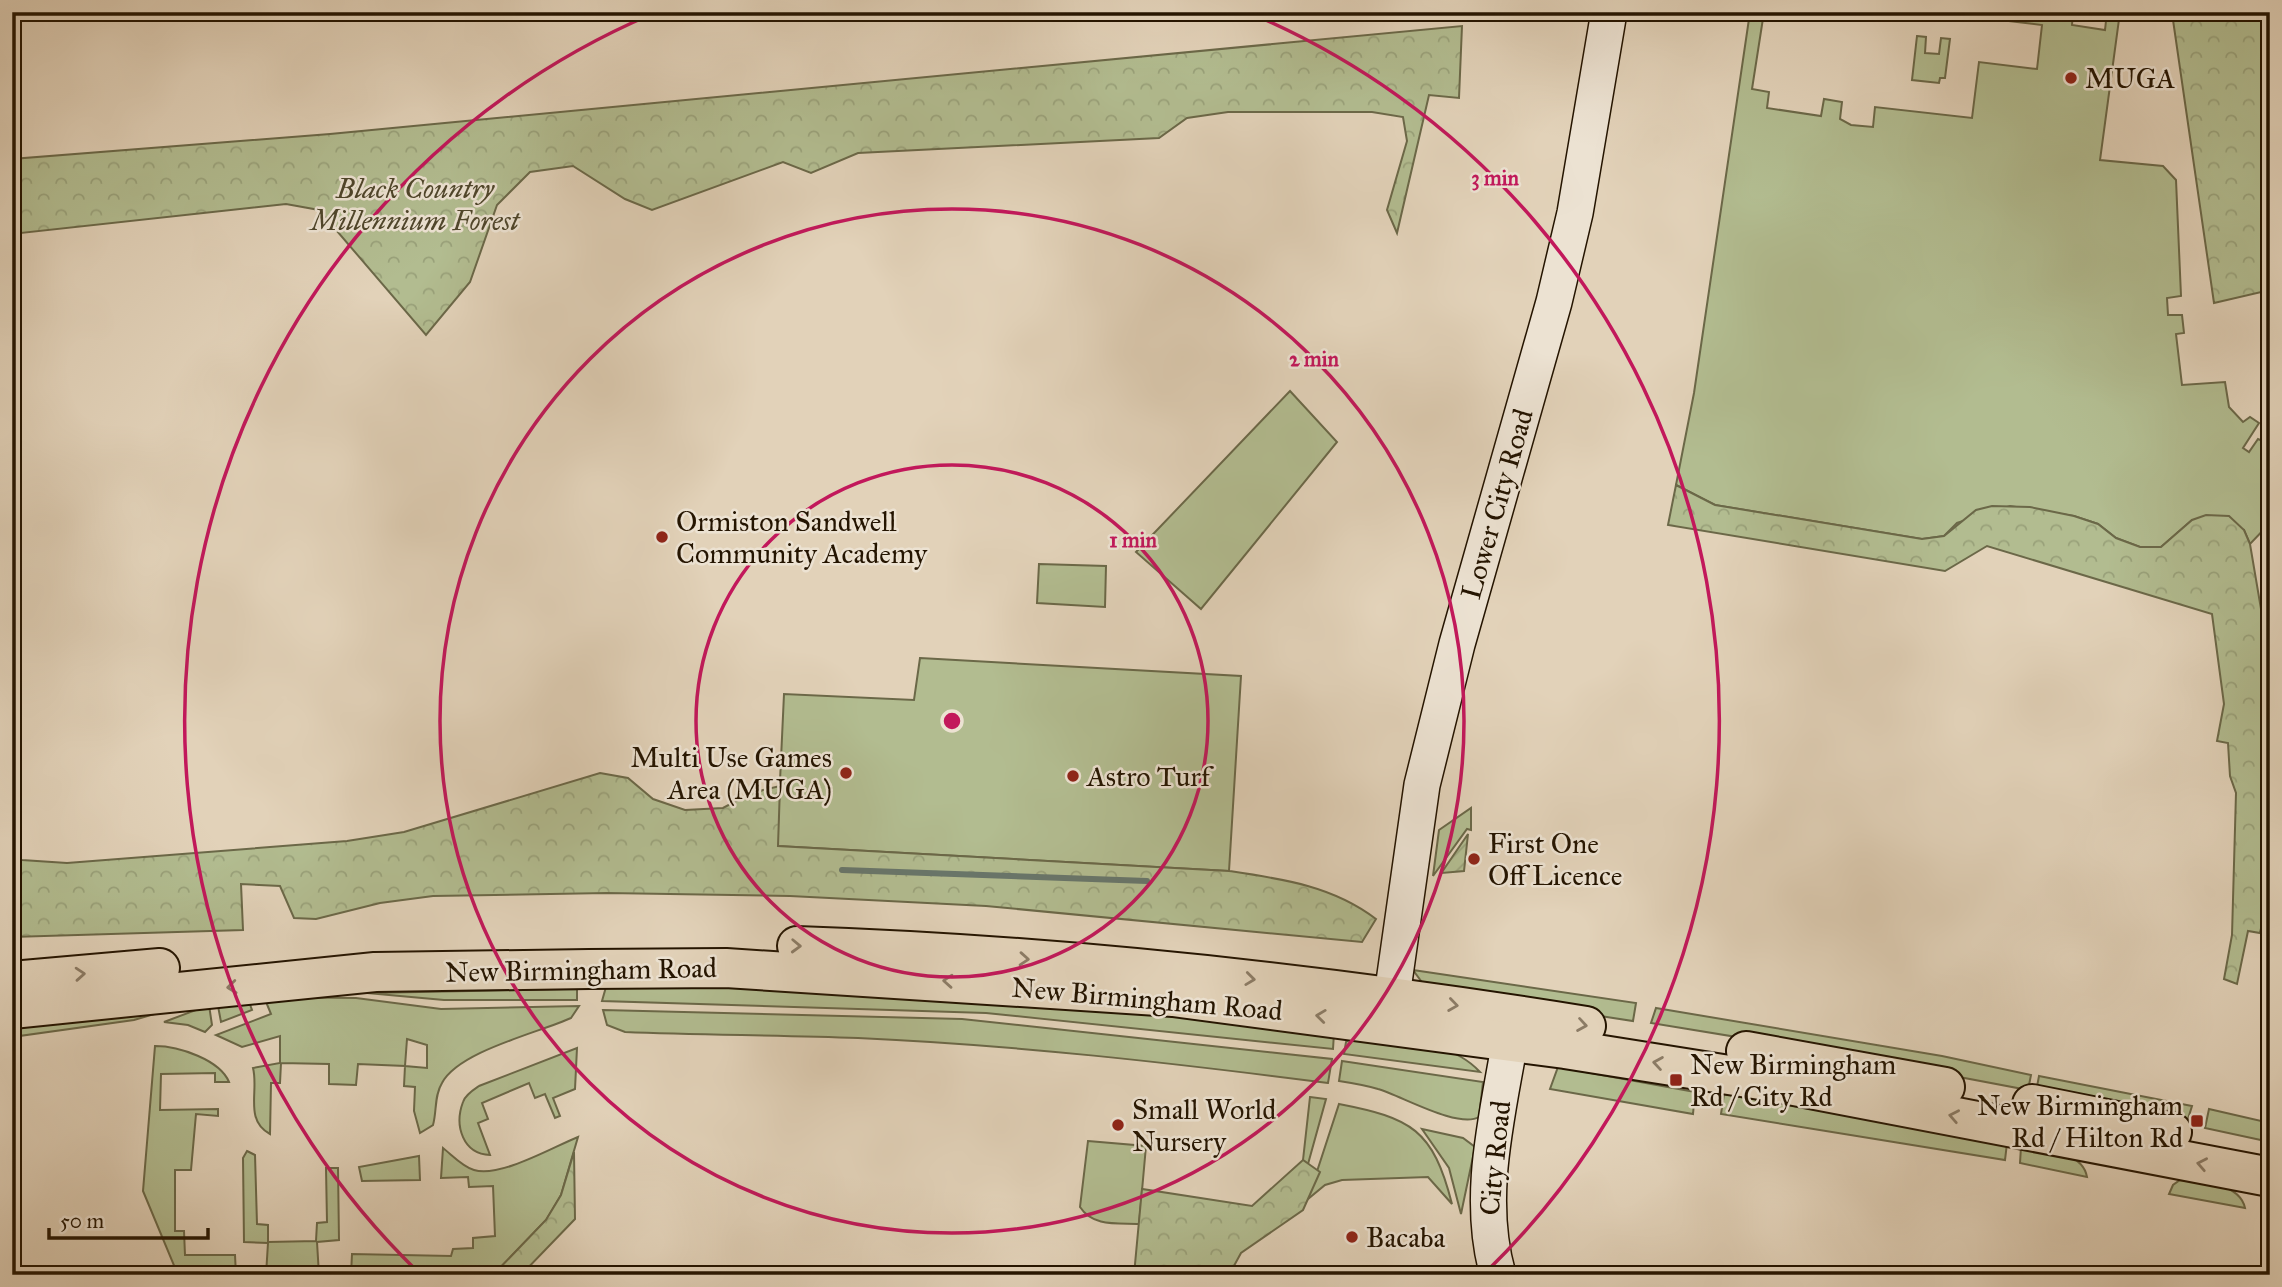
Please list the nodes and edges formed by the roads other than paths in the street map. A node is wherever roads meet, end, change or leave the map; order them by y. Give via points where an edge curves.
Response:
1 (1608, 12) edge
2 (12, 981) edge
3 (12, 1009) edge
4 (1391, 1010) junction
5 (1512, 1028) junction
6 (2269, 1170) edge
7 (1498, 1275) edge

1 - 4 street, Lower City Road via 1575,213 1554,302 1457,643 1422,785
2 -> 4 highway, New Birmingham Road via 372,950 727,944 882,949 1174,970
4 -> 3 highway, New Birmingham Road via 726,968 375,972
4 - 5 highway, New Birmingham Road
5 - 6 highway, New Birmingham Road via 1810,1061
5 - 7 street, City Road via 1494,1128 1487,1227

